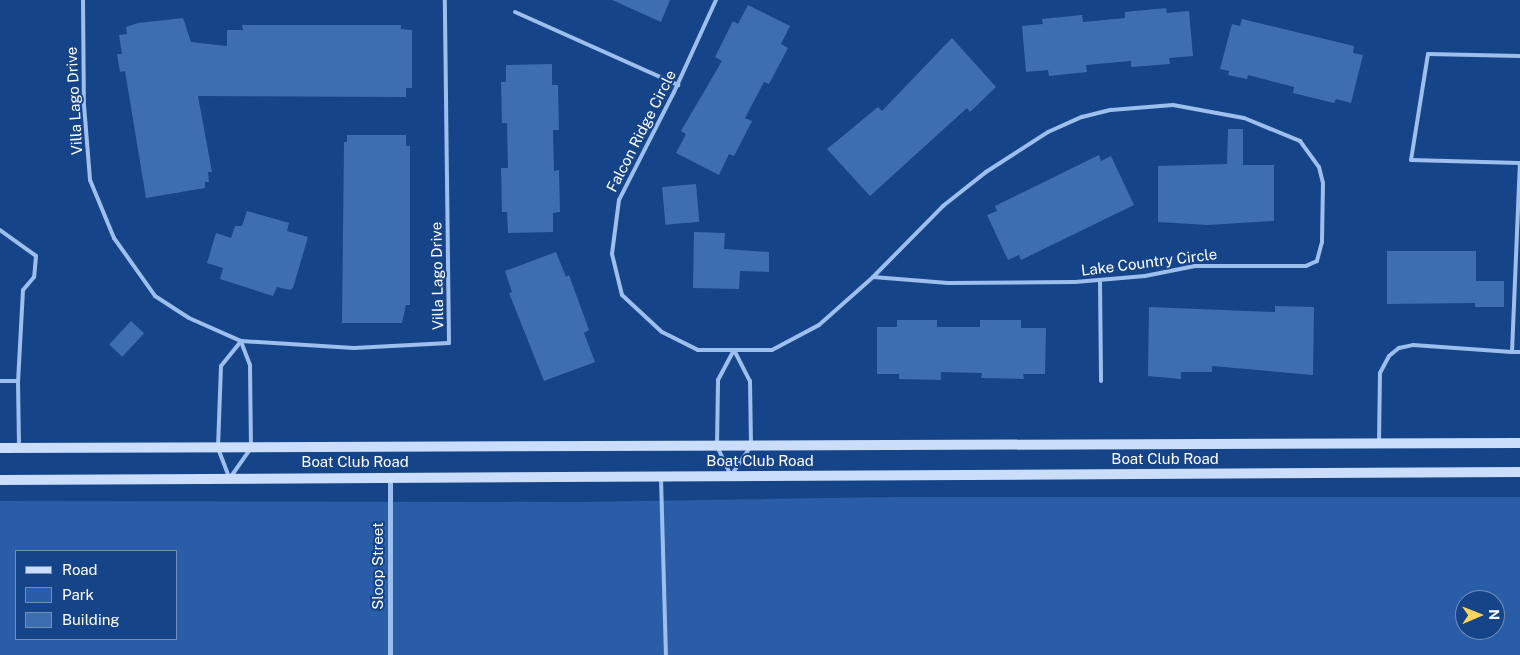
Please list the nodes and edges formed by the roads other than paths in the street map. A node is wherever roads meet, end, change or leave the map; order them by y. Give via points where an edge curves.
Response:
1 (84, 0) edge
2 (445, 0) edge
3 (716, 0) edge
4 (516, 12) dead end
5 (1520, 56) edge
6 (678, 85) junction
7 (1519, 163) edge
8 (0, 230) edge
9 (873, 277) junction
10 (1100, 280) junction
11 (242, 341) junction
12 (734, 350) junction
13 (1512, 352) junction
14 (1520, 352) edge
15 (0, 381) edge
16 (18, 381) junction
17 (1101, 381) dead end
18 (1379, 443) junction
19 (1520, 443) edge
20 (716, 446) junction
21 (751, 446) junction
22 (0, 448) edge
23 (20, 448) junction
24 (218, 448) junction
25 (251, 448) junction
26 (1520, 472) edge
27 (661, 476) junction
28 (732, 476) junction
29 (390, 477) junction
30 (230, 478) junction
31 (0, 480) edge
32 (390, 655) edge
33 (666, 655) edge

1 - 11 lane, Villa Lago Drive via 83,95 90,180 114,238 155,296 189,318
2 - 11 lane, Villa Lago Drive via 449,343 354,348
3 - 6 lane, Falcon Ridge Circle
4 - 6 lane
5 - 7 lane via 1428,54 1410,160
6 - 12 lane, Falcon Ridge Circle via 618,200 613,226 616,276 622,295 662,332 698,350
7 - 13 lane
8 - 16 lane via 36,256 34,277 23,290
9 - 10 lane, Lake Country Circle via 985,284
9 - 10 lane, Lake Country Circle via 944,206 986,172 1048,132 1092,115 1143,106 1221,112 1264,125 1300,141 1319,166 1323,183 1322,242 1320,256 1312,264 1209,265
9 - 12 lane, Lake Country Circle via 819,325 785,345 772,350
10 - 17 lane
11 - 24 lane via 221,366
11 - 25 lane via 250,366
12 - 20 lane via 718,380
12 - 21 lane via 750,381
13 - 14 lane
13 - 18 lane via 1399,348 1389,356 1380,373
15 - 16 lane
16 - 23 lane
18 - 19 main road, Boat Club Road
18 - 21 main road, Boat Club Road
20 - 21 main road, Boat Club Road
20 - 25 main road, Boat Club Road
20 - 28 lane
21 - 28 lane
22 - 23 main road, Boat Club Road
23 - 24 main road, Boat Club Road
24 - 25 main road, Boat Club Road
24 - 30 lane
25 - 30 lane
26 - 28 main road, Boat Club Road
27 - 28 main road, Boat Club Road
27 - 29 main road, Boat Club Road
27 - 33 lane
29 - 30 main road, Boat Club Road
29 - 32 street, Sloop Street
30 - 31 main road, Boat Club Road

